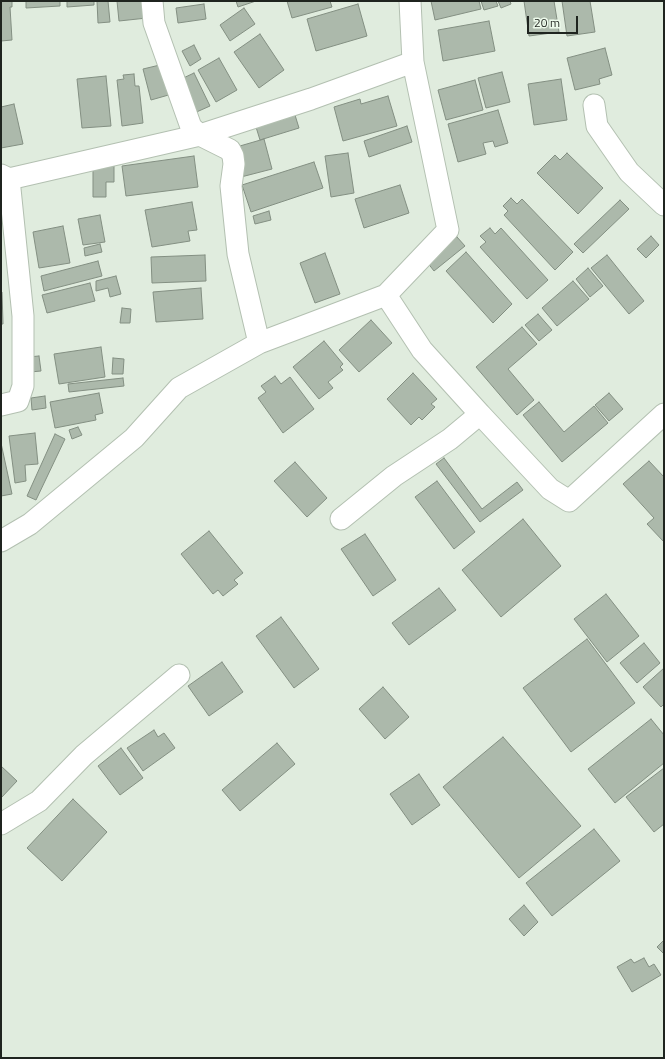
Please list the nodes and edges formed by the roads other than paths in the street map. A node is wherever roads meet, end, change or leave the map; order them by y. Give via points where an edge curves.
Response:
1 (152, 1) edge
2 (410, 1) edge
3 (412, 62) junction
4 (594, 105) dead end
5 (200, 135) junction
6 (5, 177) edge
7 (664, 205) edge
8 (386, 295) junction
9 (259, 343) junction
10 (1, 405) edge
11 (480, 414) junction
12 (664, 414) edge
13 (341, 518) dead end
14 (1, 541) edge
15 (179, 675) dead end
16 (1, 824) edge

1 - 5 street via 154,23 170,70 191,127
2 - 3 street
3 - 5 street via 311,99
3 - 8 street via 448,230
4 - 7 street via 596,126 629,172
5 - 6 street
5 - 9 street via 230,150 234,156 231,186 238,254
6 - 10 street via 23,316 23,386 18,400
8 - 9 street
8 - 11 street via 422,350
9 - 14 street via 179,388 134,438 30,524
11 - 12 street via 550,489 569,501
11 - 13 street via 450,439 394,476
15 - 16 street via 84,755 39,801

